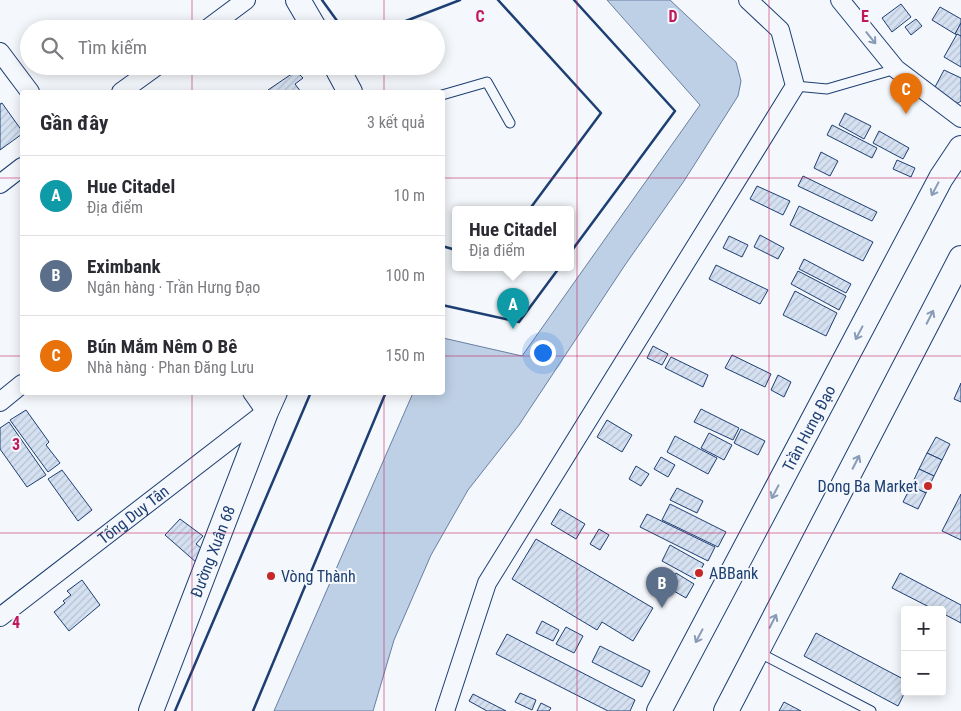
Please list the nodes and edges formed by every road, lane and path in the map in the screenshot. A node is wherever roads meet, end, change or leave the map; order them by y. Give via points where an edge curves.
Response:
1 (246, 0) edge
2 (298, 0) edge
3 (748, 0) edge
4 (840, 0) edge
5 (219, 20) edge
6 (310, 20) edge
7 (0, 52) edge
8 (896, 69) junction
9 (145, 75) edge
10 (341, 75) edge
11 (795, 86) junction
12 (28, 90) edge
13 (124, 90) edge
14 (349, 90) edge
15 (445, 94) edge
16 (961, 118) edge
17 (510, 124) dead end
18 (961, 148) edge
19 (20, 169) edge
20 (0, 184) edge
21 (961, 258) edge
22 (20, 386) edge
23 (258, 395) edge
24 (0, 402) edge
25 (271, 402) edge
26 (0, 617) edge
27 (757, 651) junction
28 (152, 711) edge
29 (445, 711) edge
30 (659, 711) edge
31 (726, 711) edge
32 (871, 711) edge

1 - 5 street
2 - 6 main road
3 - 11 street via 780,30
4 -> 8 street
7 - 12 street
8 - 11 lane via 827,90
8 - 16 street
9 - 13 street
10 - 14 main road
11 - 29 street via 487,583
15 - 17 lane via 487,82
18 -> 30 main road, Trần Hưng Đạo via 941,178
19 - 20 street
27 -> 21 main road
22 - 24 street
23 - 25 street
25 - 26 street, Tống Duy Tân
25 - 28 main road, Đường Xuân 68
27 - 31 main road
27 - 32 lane

